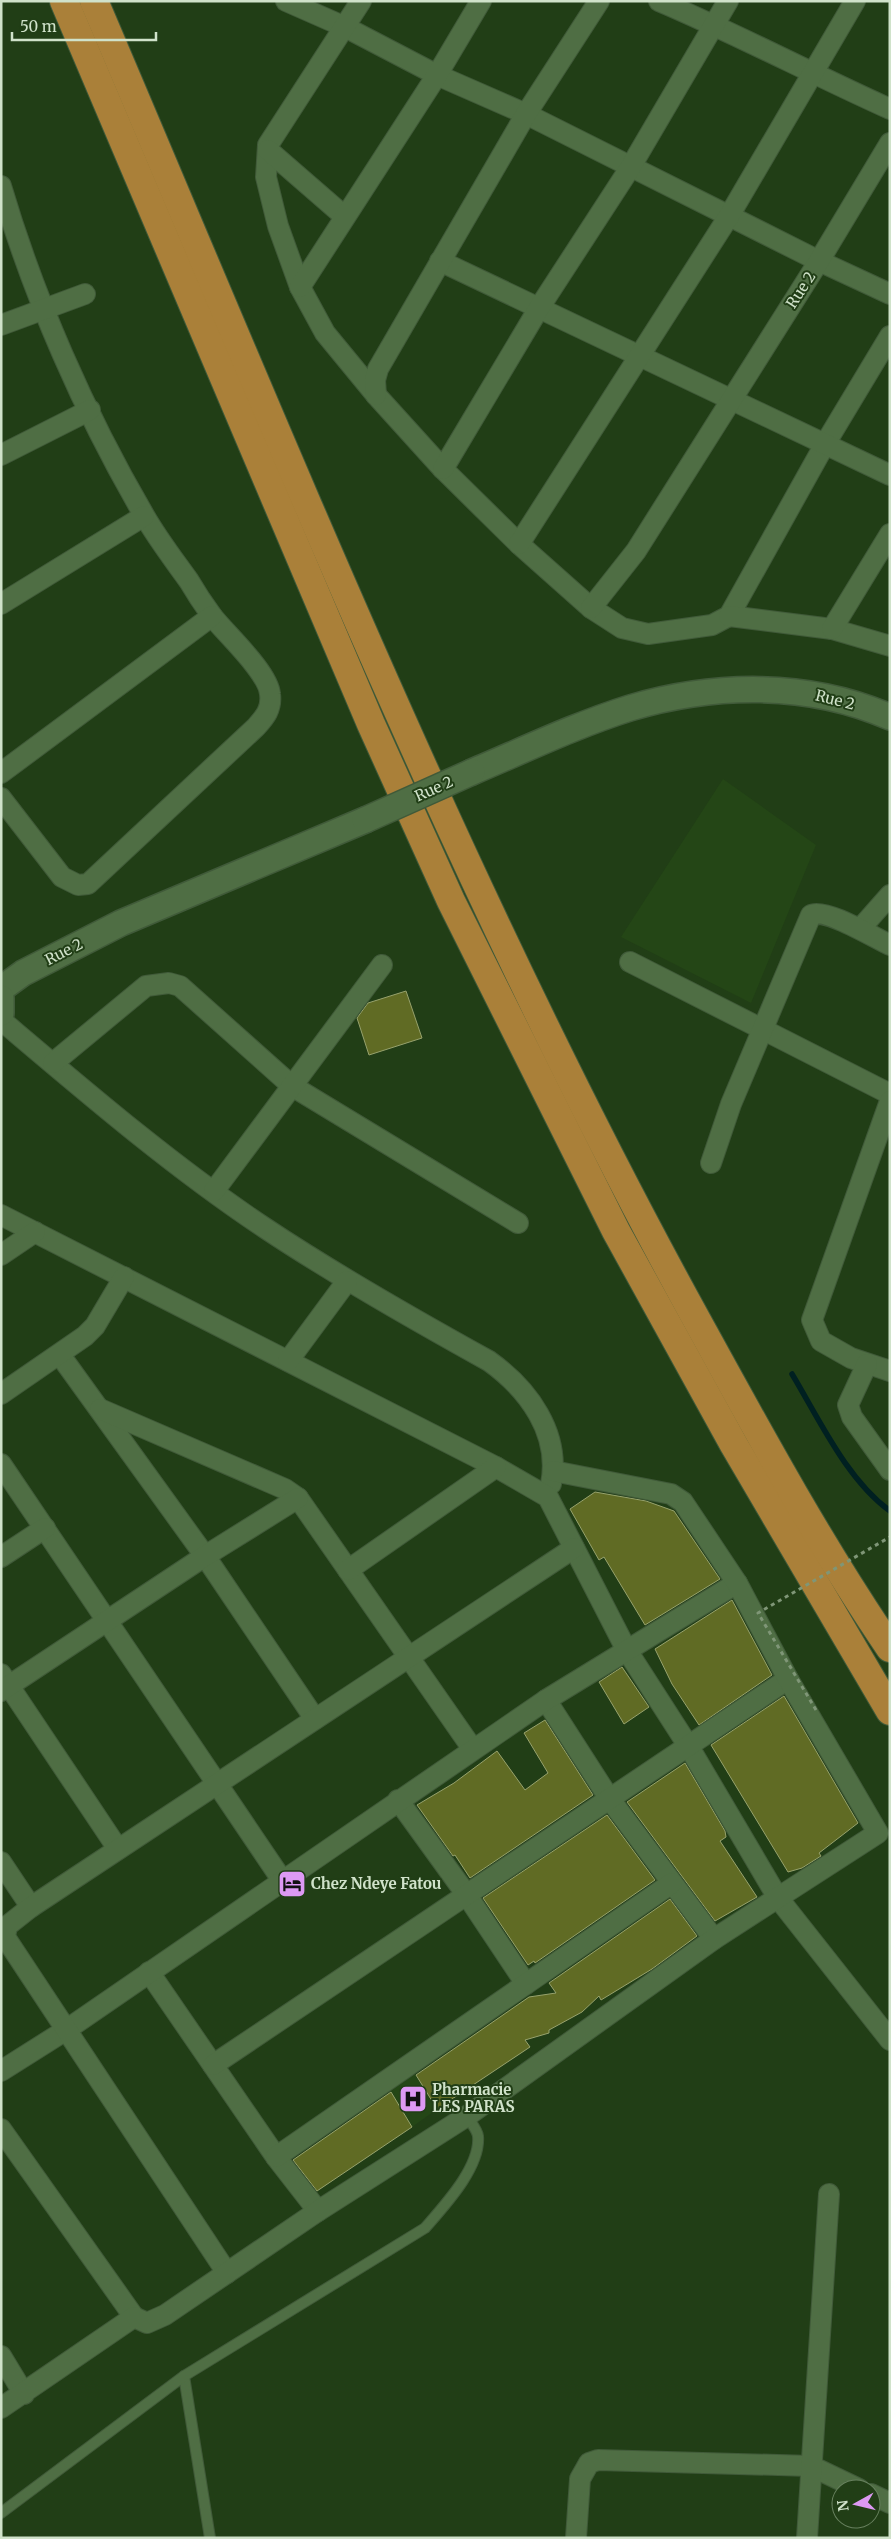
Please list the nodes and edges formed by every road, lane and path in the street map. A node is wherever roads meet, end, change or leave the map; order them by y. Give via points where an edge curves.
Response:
1 (64, 1) edge
2 (94, 1) edge
3 (286, 1) edge
4 (361, 1) edge
5 (481, 1) edge
6 (598, 1) edge
7 (659, 1) edge
8 (728, 1) edge
9 (855, 1) edge
10 (713, 24) junction
11 (344, 27) junction
12 (812, 74) junction
13 (437, 75) junction
14 (890, 109) edge
15 (526, 114) junction
16 (890, 143) edge
17 (268, 150) junction
18 (630, 168) junction
19 (2, 193) edge
20 (344, 216) junction
21 (729, 216) junction
22 (440, 261) junction
23 (820, 262) junction
24 (300, 287) junction
25 (85, 294) dead end
26 (890, 294) edge
27 (539, 308) junction
28 (44, 309) junction
29 (1, 324) edge
30 (890, 336) edge
31 (640, 356) junction
32 (376, 395) junction
33 (730, 399) junction
34 (90, 410) junction
35 (825, 444) junction
36 (1, 455) edge
37 (443, 469) junction
38 (890, 475) edge
39 (144, 516) junction
40 (890, 534) edge
41 (519, 544) junction
42 (1, 604) edge
43 (591, 608) junction
44 (212, 616) junction
45 (728, 616) junction
46 (832, 629) junction
47 (890, 646) edge
48 (890, 716) edge
49 (1, 773) edge
50 (1, 798) edge
51 (890, 895) edge
52 (860, 929) junction
53 (890, 945) edge
54 (630, 962) dead end
55 (382, 965) dead end
56 (1, 989) edge
57 (1, 998) edge
58 (2, 1021) edge
59 (763, 1028) junction
60 (53, 1063) junction
61 (292, 1086) junction
62 (890, 1094) edge
63 (890, 1102) edge
64 (711, 1163) dead end
65 (214, 1191) junction
66 (1, 1215) edge
67 (518, 1223) dead end
68 (35, 1232) junction
69 (1, 1256) edge
70 (124, 1277) junction
71 (348, 1281) junction
72 (60, 1355) junction
73 (288, 1361) junction
74 (867, 1364) junction
75 (890, 1371) edge
76 (1, 1394) edge
77 (100, 1409) junction
78 (1, 1464) edge
79 (496, 1467) junction
80 (890, 1470) edge
81 (553, 1471) junction
82 (548, 1497) junction
83 (298, 1498) junction
84 (45, 1528) junction
85 (890, 1537) edge
86 (574, 1548) junction
87 (205, 1556) junction
88 (1, 1557) edge
89 (348, 1570) junction
90 (737, 1582) junction
91 (107, 1620) junction
92 (890, 1648) edge
93 (626, 1649) junction
94 (409, 1657) junction
95 (788, 1679) junction
96 (4, 1683) edge
97 (546, 1700) junction
98 (816, 1710) dead end
99 (890, 1711) edge
100 (315, 1719) junction
101 (690, 1747) junction
102 (472, 1748) junction
103 (217, 1784) junction
104 (609, 1798) junction
105 (398, 1800) junction
106 (118, 1849) junction
107 (1, 1862) edge
108 (282, 1880) junction
109 (672, 1882) junction
110 (466, 1894) junction
111 (778, 1898) junction
112 (31, 1907) junction
113 (714, 1939) junction
114 (149, 1972) junction
115 (526, 1984) junction
116 (66, 2030) junction
117 (890, 2040) edge
118 (213, 2065) junction
119 (1, 2071) edge
120 (467, 2116) junction
121 (1, 2129) edge
122 (276, 2157) junction
123 (829, 2194) dead end
124 (318, 2212) junction
125 (227, 2273) junction
126 (134, 2317) junction
127 (1, 2356) edge
128 (184, 2376) junction
129 (24, 2394) junction
130 (1, 2408) edge
131 (812, 2466) junction
132 (839, 2479) edge
133 (1, 2513) edge
134 (210, 2538) edge
135 (576, 2538) edge
136 (807, 2538) edge

1 - 99 highway via 371,724 451,901 616,1231 734,1445
2 - 92 highway via 414,752 553,1044 635,1208 804,1514
3 - 11 street
4 - 11 street
5 - 13 street
6 - 15 street
7 - 10 street
8 - 10 street
9 - 12 street
10 - 12 street
10 - 18 street
11 - 13 street
11 - 17 street via 270,139
12 - 14 street
12 - 21 street
13 - 15 street
13 - 20 street
15 - 18 street
15 - 22 street
16 - 23 street, Rue 2
17 - 20 street
17 - 24 street via 266,177 278,226
18 - 21 street
18 - 27 street
19 - 28 street
20 - 24 street
21 - 23 street
21 - 31 street
22 - 27 street
22 - 32 street via 378,369
23 - 26 street
23 - 33 street, Rue 2
24 - 32 street via 325,332
25 - 28 street
27 - 31 street
27 - 37 street
28 - 29 street
28 - 34 street
30 - 35 street
31 - 33 street
31 - 41 street
32 - 37 street
33 - 35 street
33 - 43 street, Rue 2 via 636,551
34 - 36 street
34 - 39 street
35 - 38 street
35 - 45 street
37 - 41 street
39 - 42 street
39 - 44 street
40 - 46 street
41 - 43 street
43 - 45 street via 622,628 648,634 712,625
44 - 49 street
44 - 50 street via 267,684 270,706 266,716 88,884 78,886 62,876
45 - 46 street
46 - 47 street
48 - 56 street, Rue 2, bridge via 839,699 795,691 749,690 688,695 631,708 590,722 120,923 24,973
51 - 52 street
52 - 53 street
52 - 59 street via 821,913 811,915
54 - 59 street
55 - 61 street
57 - 58 street
58 - 60 street
59 - 62 street
59 - 64 street via 731,1104
60 - 61 street via 146,986 169,983 194,996
60 - 65 street
61 - 65 street
61 - 67 street
63 - 74 street via 812,1320 820,1341
65 - 71 street
66 - 68 street
68 - 69 street
68 - 70 street
70 - 72 street via 95,1326
70 - 73 street
71 - 73 street
71 - 81 street via 508,1374 538,1409 551,1447
72 - 76 street
72 - 77 street
73 - 79 street
74 - 75 street
74 - 80 street via 848,1405 852,1417
77 - 83 street via 285,1489
77 - 87 street
78 - 84 street
79 - 82 street
79 - 89 street
81 - 82 street
81 - 90 street via 677,1497
82 - 86 street
83 - 87 street
83 - 89 street
84 - 88 street
84 - 91 street
85 - 98 path, bridge via 758,1613
86 - 93 street
86 - 94 street
87 - 91 street
87 - 100 street
89 - 94 street
90 - 93 street
90 - 95 street
91 - 96 street
91 - 103 street
93 - 97 street
93 - 101 street
94 - 100 street
94 - 102 street
95 - 101 street
95 - 111 street via 878,1833
96 - 106 street
97 - 102 street
97 - 104 street
100 - 103 street
101 - 104 street
101 - 111 street
102 - 105 street
103 - 106 street
103 - 108 street
104 - 109 street
104 - 110 street
105 - 108 street
105 - 110 street
106 - 112 street
107 - 112 street
108 - 114 street
109 - 113 street
109 - 115 street
110 - 115 street
110 - 118 street
111 - 113 street
111 - 117 street
112 - 116 street via 7,1926 5,1937
113 - 120 street
114 - 116 street
114 - 118 street
115 - 122 street
116 - 119 street
116 - 125 street
118 - 122 street
120 - 124 street
120 - 128 lane via 478,2134 477,2154 454,2195 426,2228
121 - 126 street
122 - 124 street
123 - 131 street
124 - 125 street
125 - 126 street via 165,2315 147,2322
126 - 129 street
127 - 129 street
128 - 133 lane
128 - 134 lane
129 - 130 street
131 - 132 street
131 - 135 street via 598,2460 589,2463 580,2479
131 - 136 street

